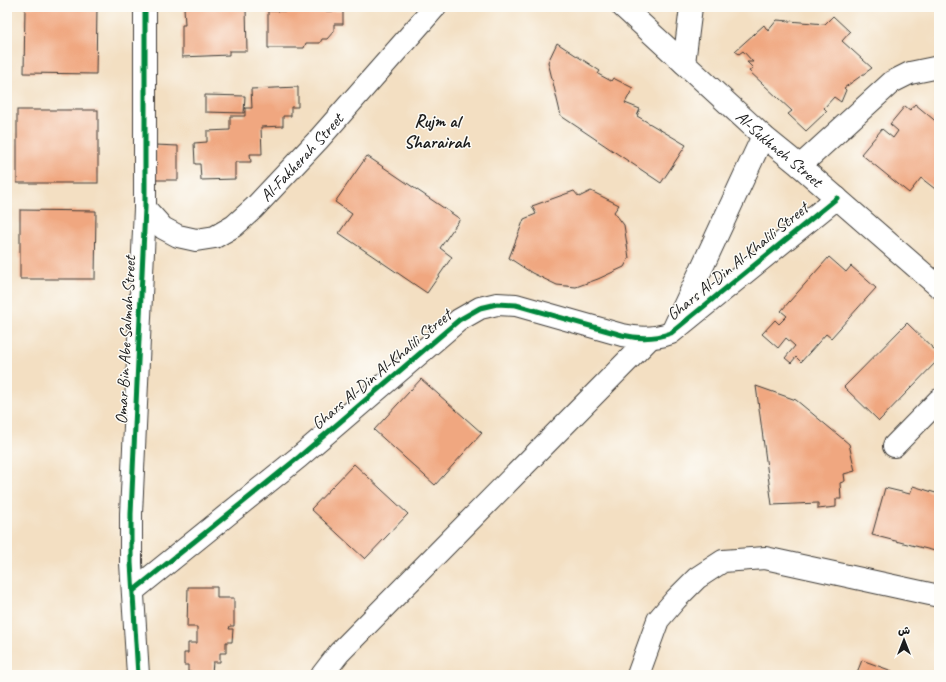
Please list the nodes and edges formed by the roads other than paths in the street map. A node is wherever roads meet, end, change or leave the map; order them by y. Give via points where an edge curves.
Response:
1 (145, 7) edge
2 (435, 7) edge
3 (623, 7) edge
4 (691, 7) edge
5 (684, 63) junction
6 (939, 67) edge
7 (763, 136) junction
8 (800, 166) junction
9 (837, 198) junction
10 (145, 208) junction
11 (939, 287) edge
12 (671, 332) junction
13 (650, 338) junction
14 (939, 400) edge
15 (894, 446) dead end
16 (133, 591) junction
17 (939, 596) edge
18 (138, 675) edge
19 (322, 675) edge
20 (638, 675) edge

1 - 10 street, Omar Bin Abe Salmah Street
2 - 10 street, Al-Fakherah Street via 318,140 234,226 214,237 196,240 178,236 163,228
3 - 5 street, Al-Sukhneh Street
4 - 5 street
5 - 7 street, Al-Sukhneh Street
6 - 8 street via 910,73 892,82
7 - 8 street, Al-Sukhneh Street
7 - 12 street, Ghars Al-Din Al-Khalili Street
8 - 9 street, Al-Sukhneh Street
9 - 11 street, Al-Sukhneh Street
9 - 12 street, Ghars Al-Din Al-Khalili Street
10 - 16 street, Omar Bin Abe Salmah Street via 131,514
12 - 13 street, Ghars Al-Din Al-Khalili Street
13 - 16 street, Ghars Al-Din Al-Khalili Street via 634,338 516,305 497,304 480,308 459,320 299,457
13 - 19 street via 339,652
14 - 15 street
16 - 18 street, Omar Bin Abe Salmah Street
17 - 20 street via 765,558 723,561 697,578 658,620

